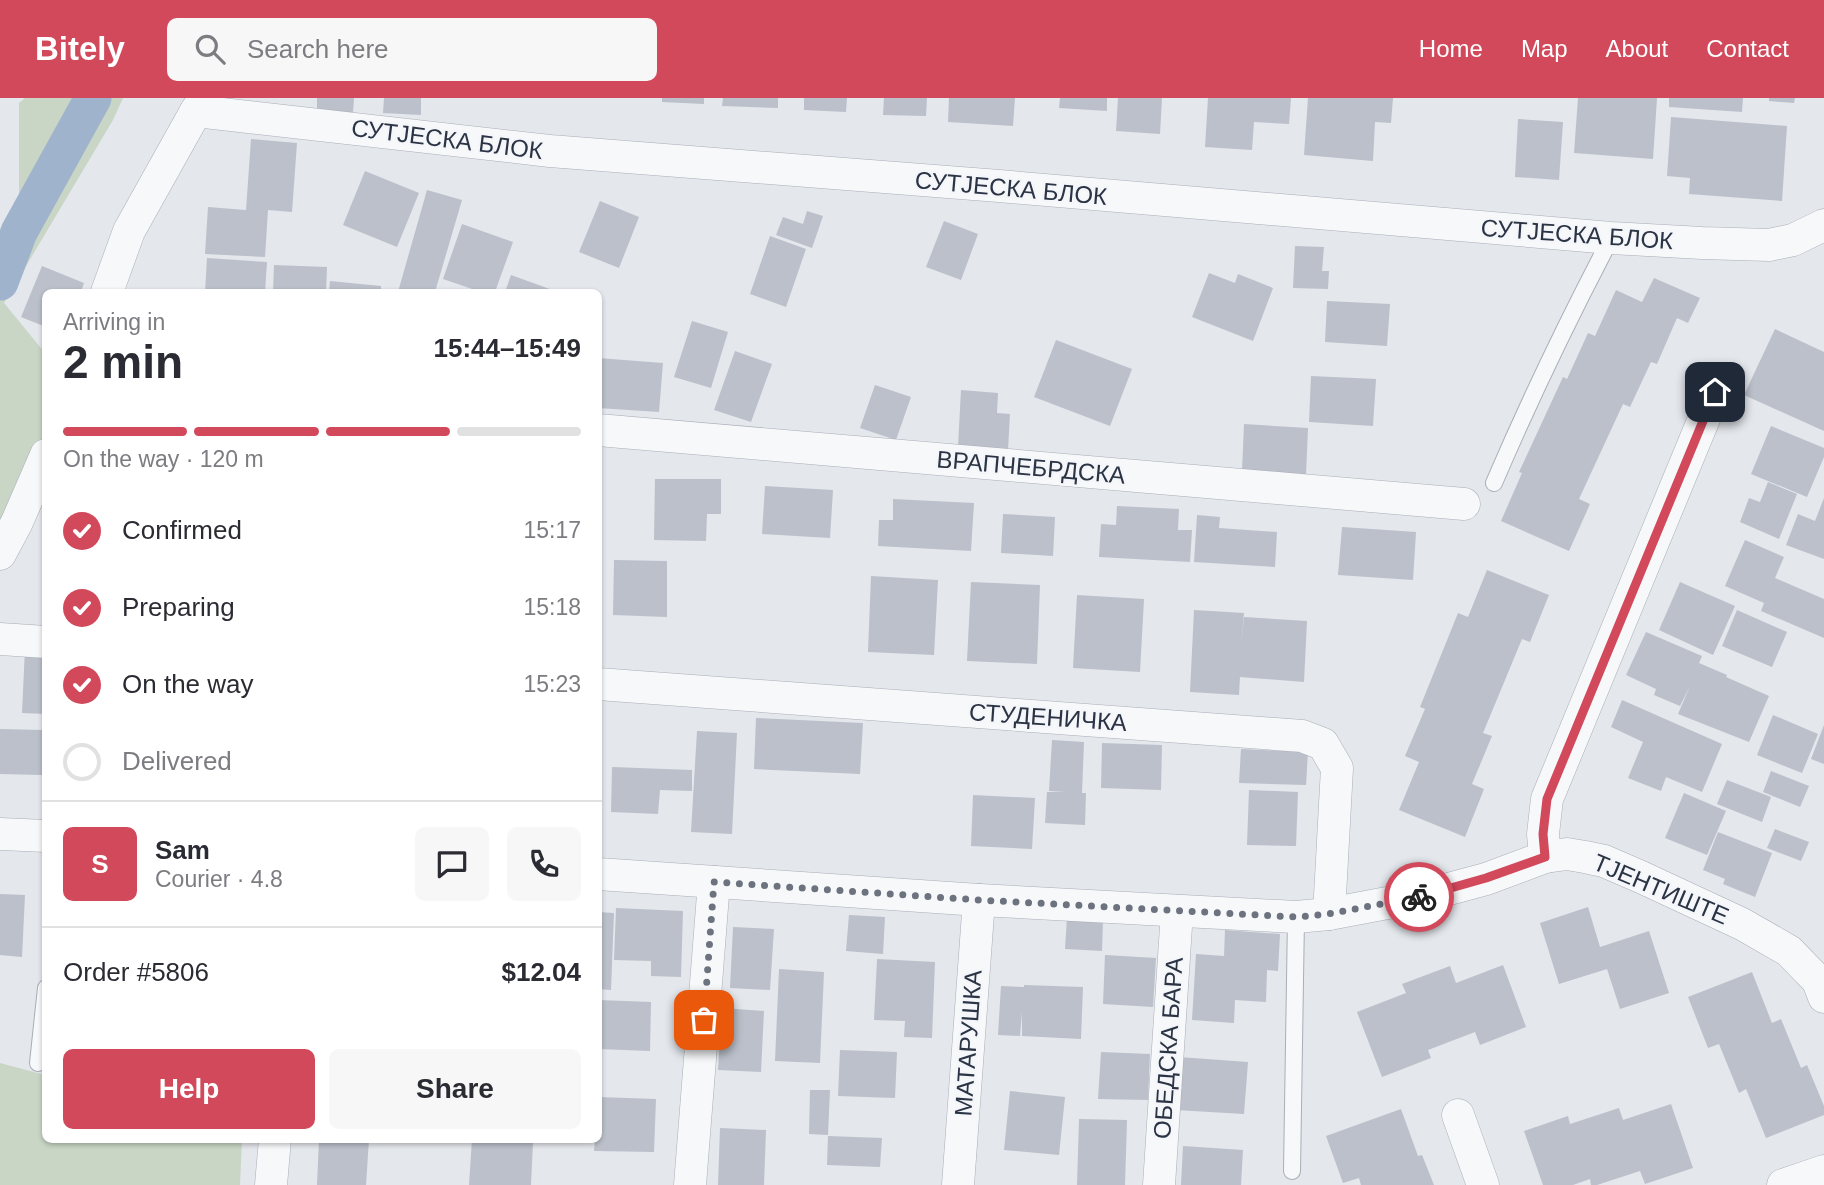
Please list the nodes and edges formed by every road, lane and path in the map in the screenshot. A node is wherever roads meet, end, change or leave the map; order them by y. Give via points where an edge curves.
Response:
1 (201, 104) edge
2 (1824, 225) edge
3 (1611, 237) junction
4 (108, 289) edge
5 (1715, 392) dead end
6 (602, 430) edge
7 (42, 464) edge
8 (1494, 483) dead end
9 (1464, 504) dead end
10 (0, 554) edge
11 (0, 639) edge
12 (42, 642) edge
13 (602, 684) edge
14 (0, 834) edge
15 (42, 836) edge
16 (1545, 857) junction
17 (602, 874) edge
18 (714, 882) junction
19 (979, 900) junction
20 (1177, 911) junction
21 (1328, 914) junction
22 (1296, 917) junction
23 (1824, 997) edge
24 (42, 1026) edge
25 (38, 1063) dead end
26 (1458, 1115) dead end
27 (275, 1143) edge
28 (1292, 1171) dead end
29 (1824, 1171) edge
30 (271, 1185) edge
31 (690, 1185) edge
32 (958, 1185) edge
33 (1159, 1185) edge
34 (1483, 1185) edge
35 (1783, 1185) edge

1 - 3 street, СУТЈЕСКА БЛОК via 550,151
1 - 4 street via 129,231
2 - 3 street, СУТЈЕСКА БЛОК via 1793,240 1769,245
3 - 8 lane
5 - 16 street via 1547,799
6 - 9 street, ВРАПЧЕБРДСКА
7 - 10 street
11 - 12 street
13 - 21 street, СТУДЕНИЧКА via 1301,736 1323,744 1337,768
14 - 15 street
16 - 21 street, ТЈЕНТИШТЕ via 1419,897
16 - 23 street, ТЈЕНТИШТЕ via 1567,854 1604,861 1742,924 1788,951 1818,981
17 - 18 street, ТЈЕНТИШТЕ
18 - 19 street, ТЈЕНТИШТЕ
18 - 31 street
19 - 20 street, ТЈЕНТИШТЕ
19 - 32 street, МАТАРУШКА
20 - 22 street, ТЈЕНТИШТЕ
20 - 33 street, ОБЕДСКА БАРА
21 - 22 street, ТЈЕНТИШТЕ
22 - 28 lane
24 - 25 lane
26 - 34 street
27 - 30 street
29 - 35 street

